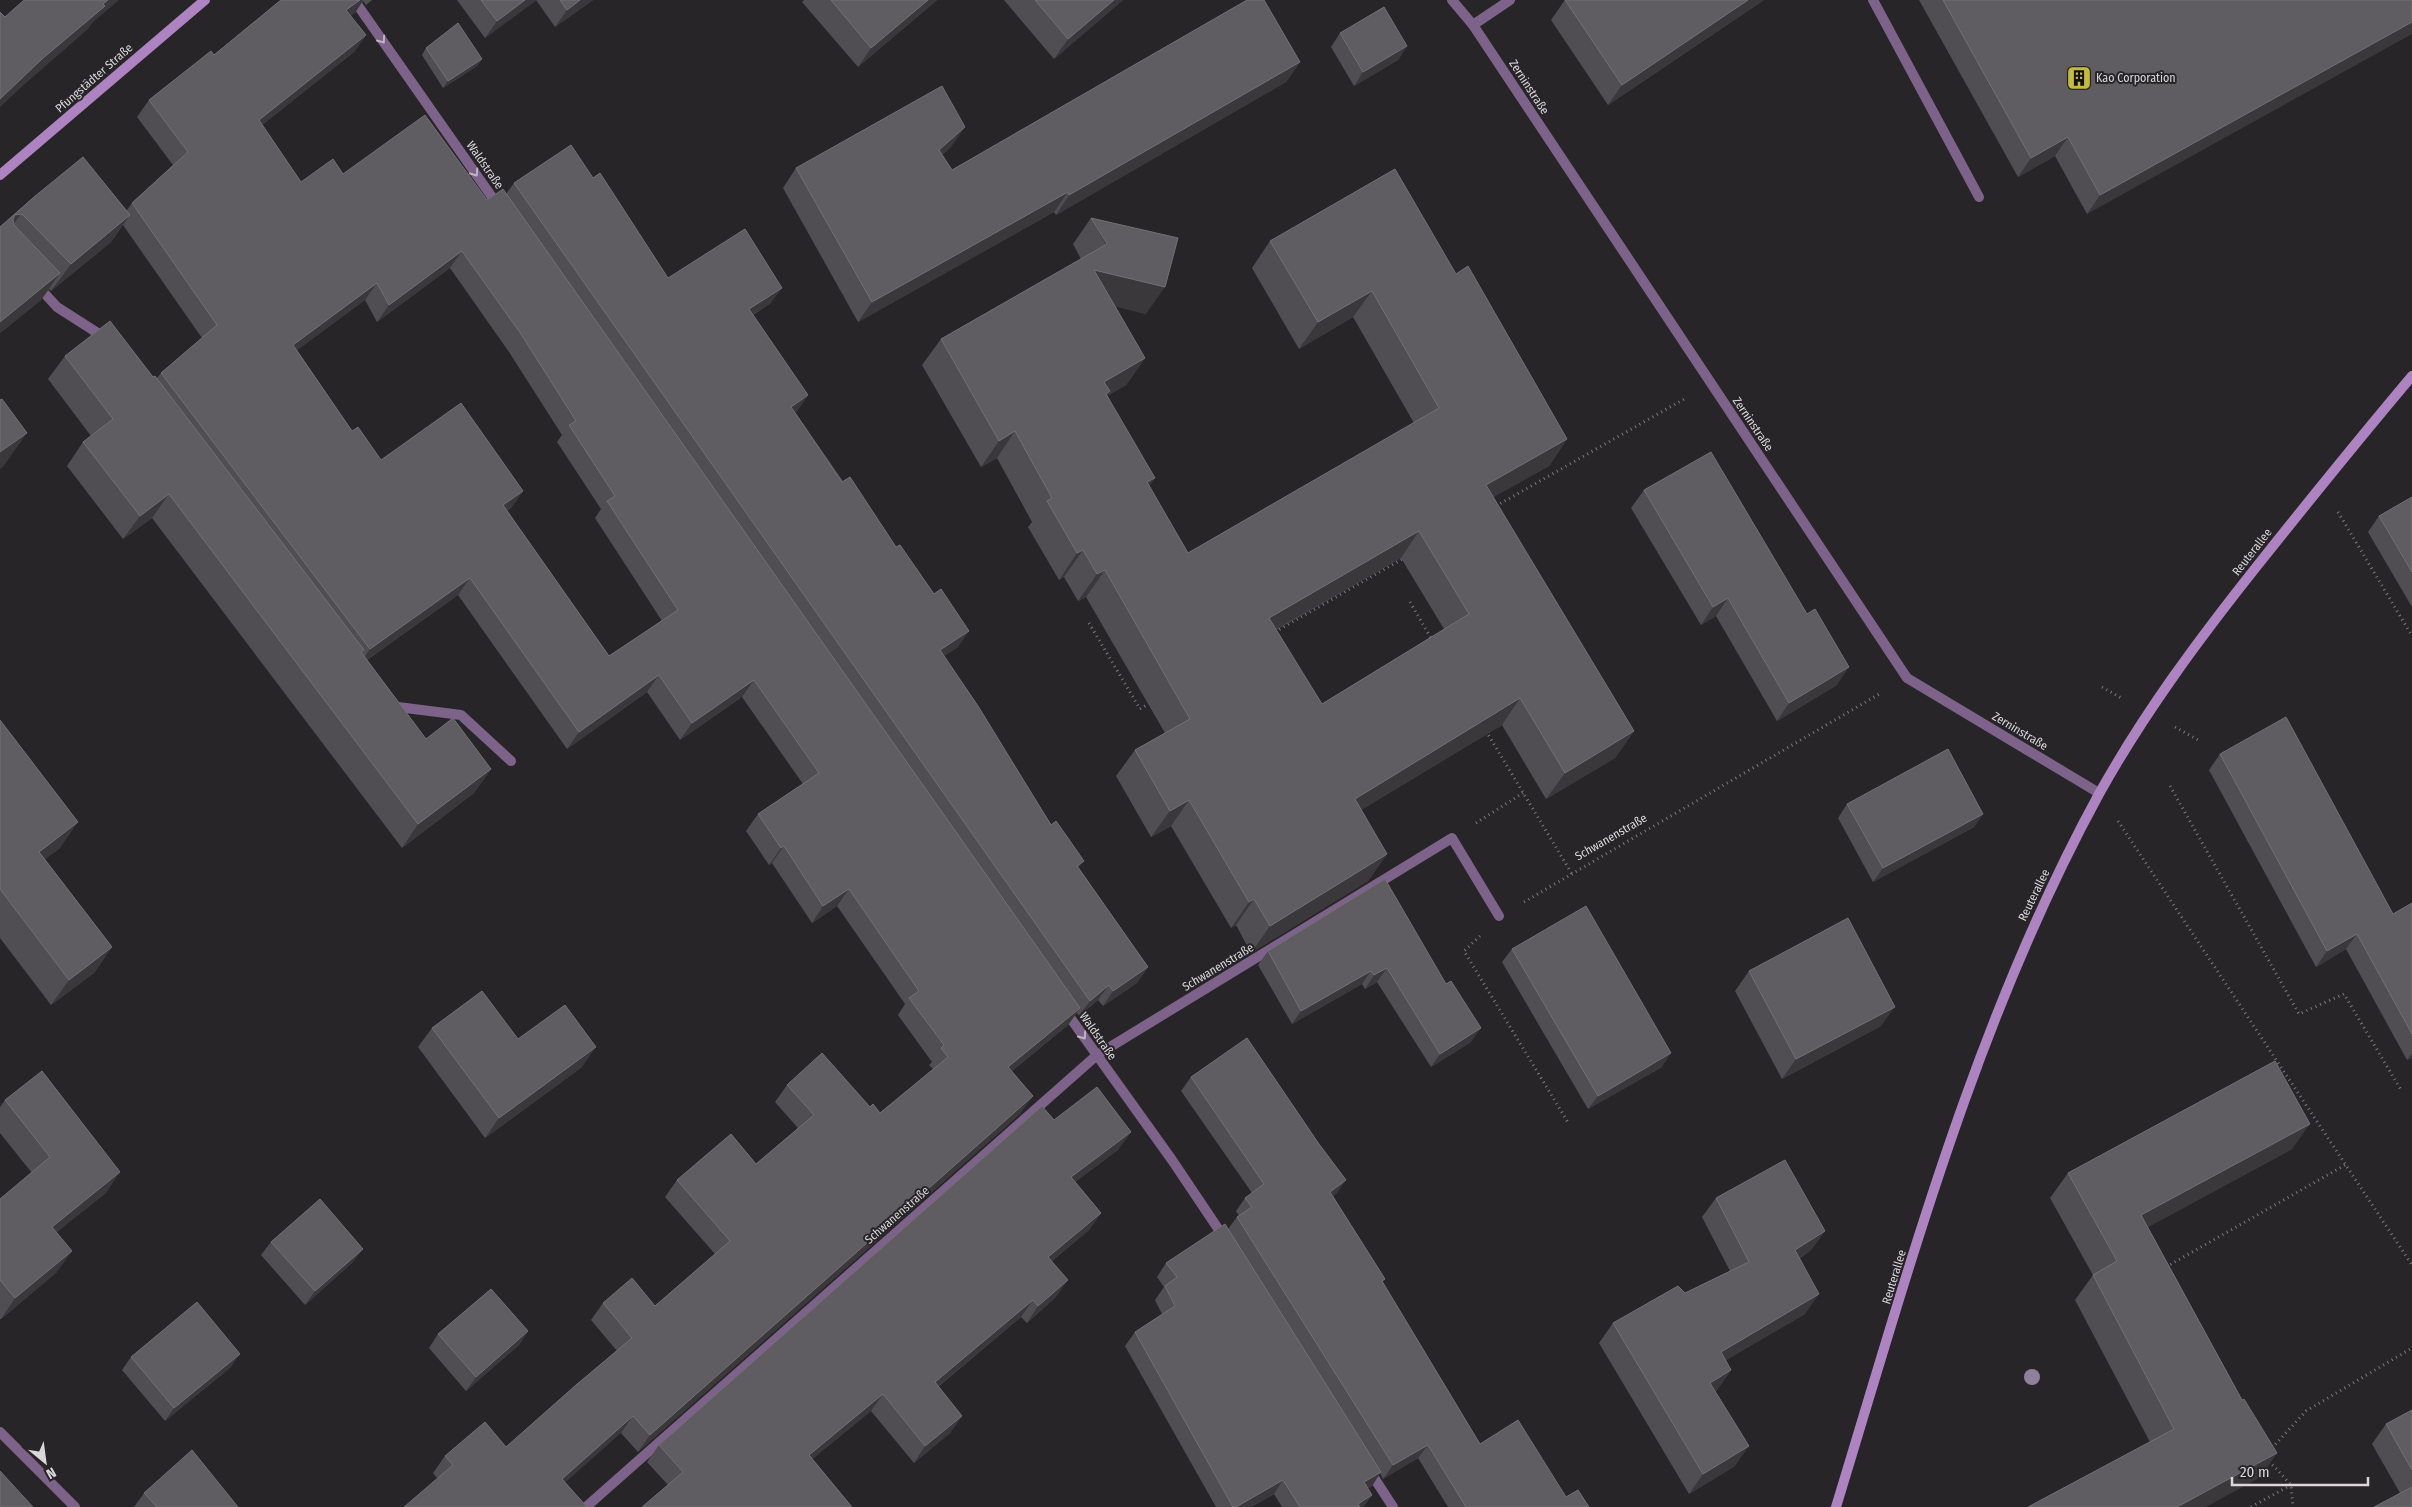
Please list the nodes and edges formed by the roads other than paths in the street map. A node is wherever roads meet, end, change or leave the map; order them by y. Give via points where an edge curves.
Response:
1 (205, 0) edge
2 (354, 0) edge
3 (1452, 0) edge
4 (1510, 0) edge
5 (1873, 0) edge
6 (1473, 25) junction
7 (0, 175) edge
8 (1980, 197) dead end
9 (508, 219) edge
10 (26, 274) edge
11 (114, 347) edge
12 (2412, 376) edge
13 (379, 705) edge
14 (511, 761) dead end
15 (2100, 793) junction
16 (1499, 916) road end
17 (1056, 999) edge
18 (1097, 1055) junction
19 (1232, 1250) edge
20 (0, 1432) edge
21 (1362, 1457) edge
22 (75, 1507) edge
23 (586, 1507) edge
24 (1393, 1507) edge
25 (1836, 1507) edge

1 - 7 street, Pfungstädter Straße
2 -> 9 street, Waldstraße
3 - 6 street, Zerninstraße
4 - 6 street
5 - 8 street
6 - 15 street, Zerninstraße via 1908,678
10 - 11 street via 57,307 108,339
12 - 15 street, Reuterallee via 2322,483 2175,672
13 - 14 street via 461,715
15 - 25 street, Reuterallee via 2036,918 1956,1121
16 - 18 street, Schwanenstraße via 1452,838
17 -> 18 street, Waldstraße
18 - 19 street, Waldstraße
18 - 23 street, Schwanenstraße
20 - 22 street
21 - 24 street

